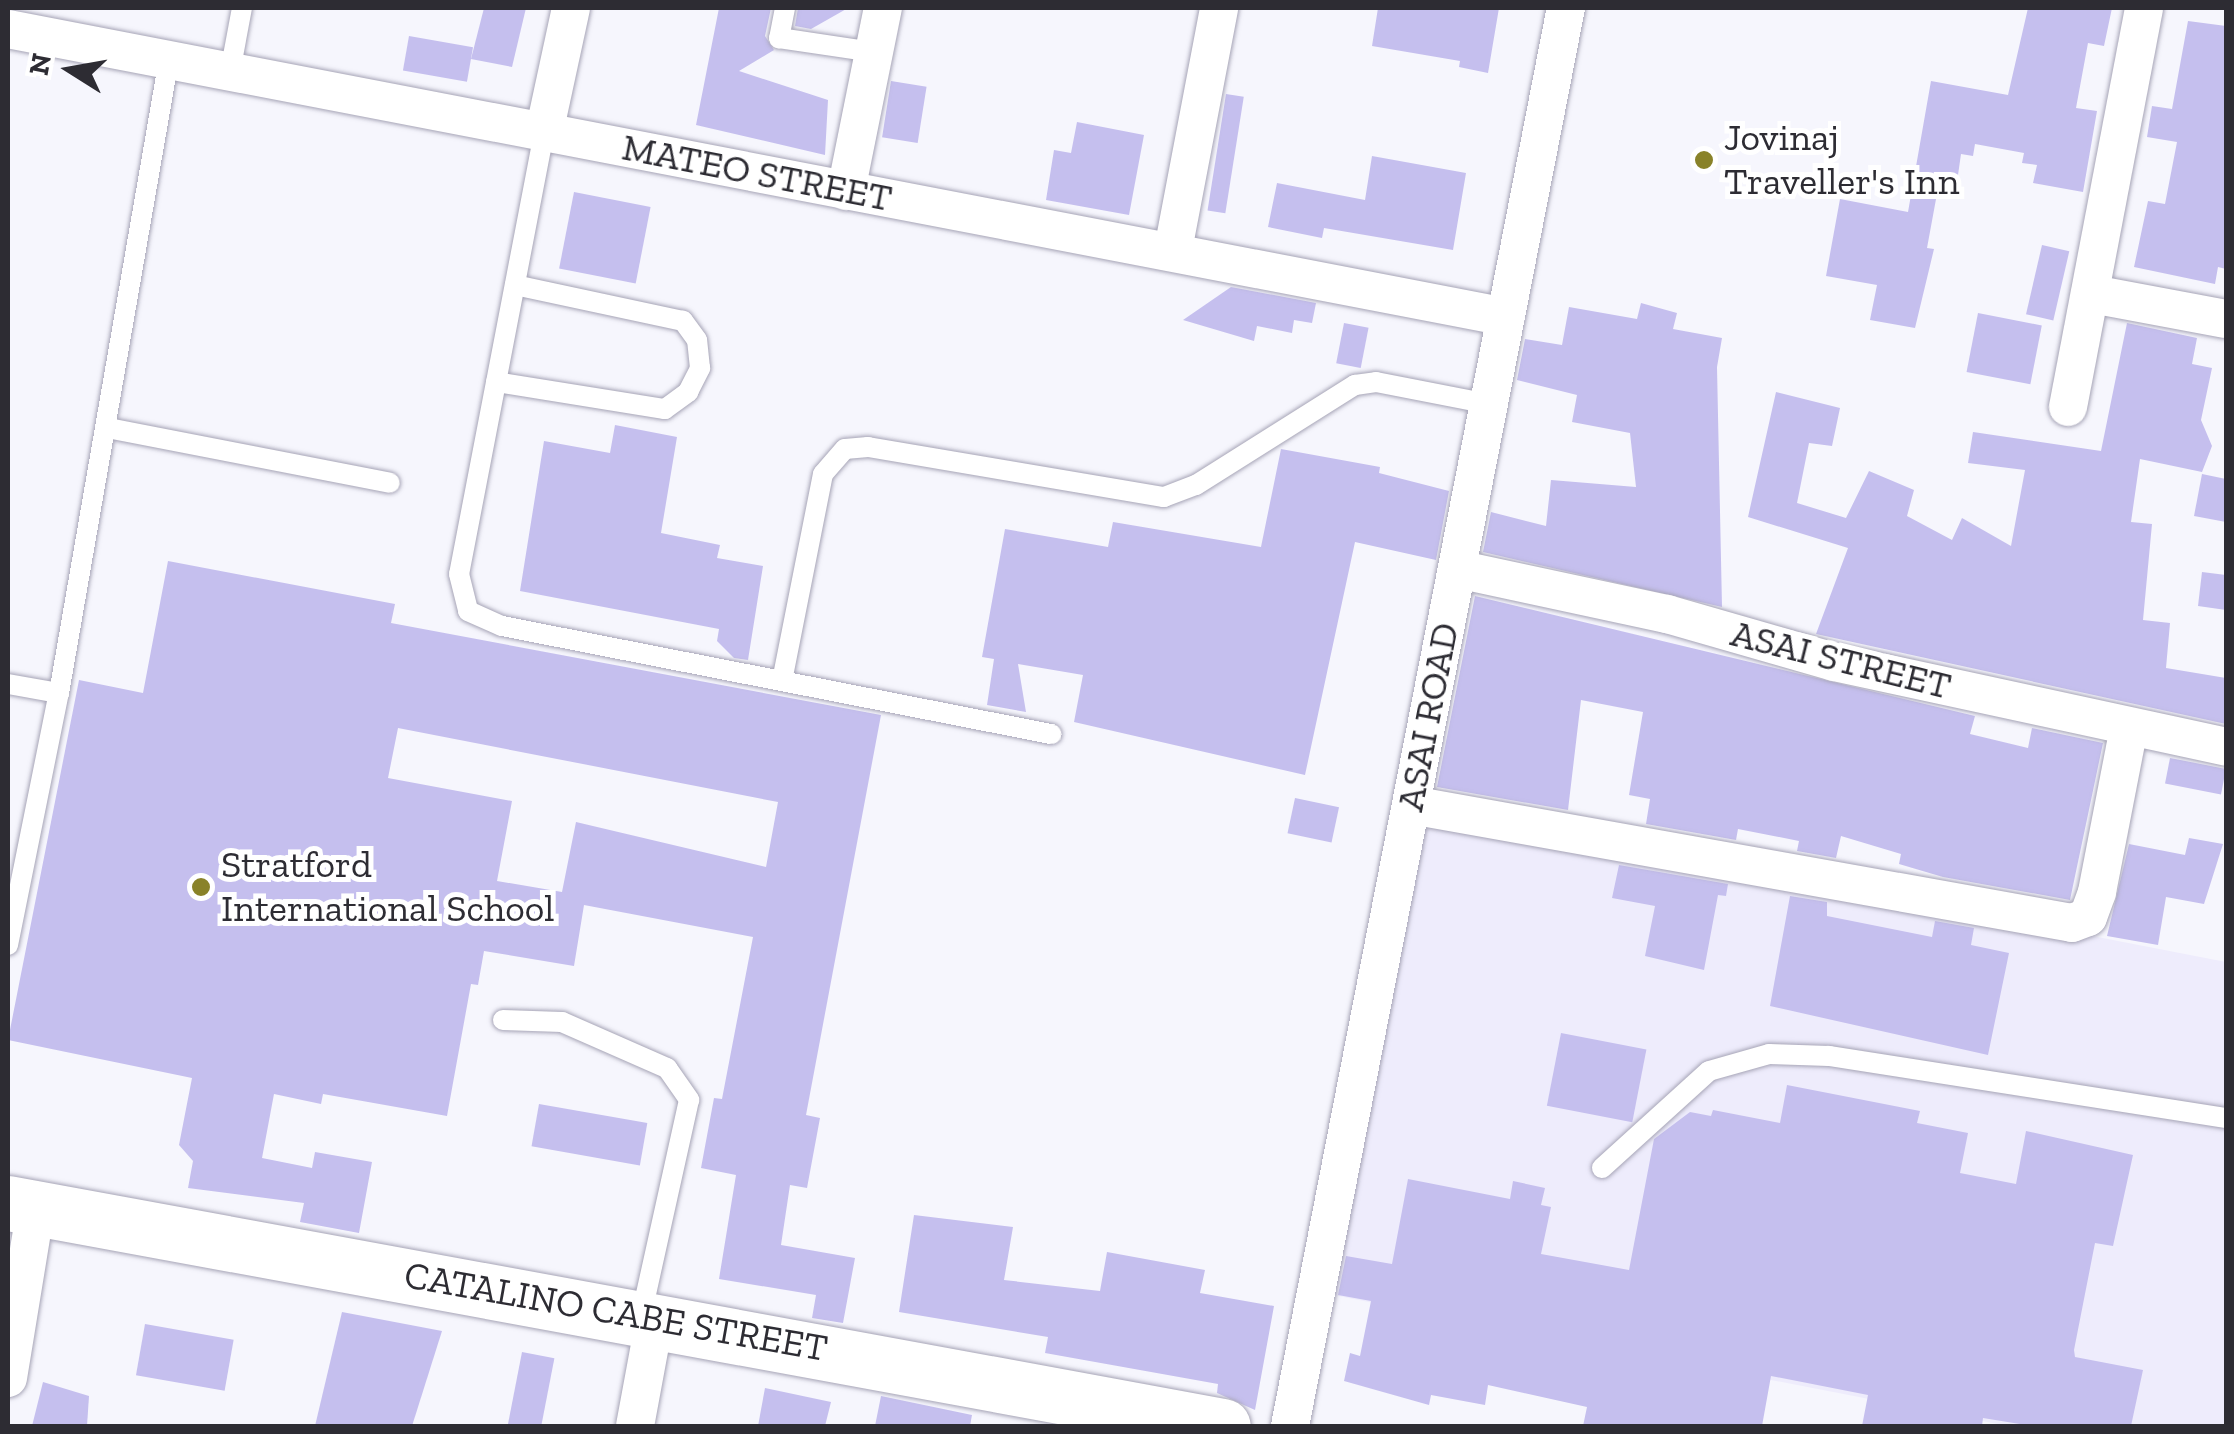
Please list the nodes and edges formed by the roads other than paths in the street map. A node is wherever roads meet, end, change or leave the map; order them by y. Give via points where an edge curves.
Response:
1 (242, 8) edge
2 (571, 8) edge
3 (785, 8) edge
4 (883, 8) edge
5 (1219, 8) edge
6 (1566, 8) edge
7 (2144, 8) edge
8 (8, 29) edge
9 (874, 52) junction
10 (169, 59) junction
11 (230, 72) junction
12 (544, 133) junction
13 (846, 191) junction
14 (1173, 250) junction
15 (515, 285) junction
16 (2092, 294) junction
17 (1506, 317) junction
18 (2226, 319) edge
19 (496, 382) junction
20 (1489, 404) junction
21 (2068, 407) dead end
22 (108, 428) junction
23 (390, 483) dead end
24 (1457, 569) junction
25 (782, 681) junction
26 (8, 684) edge
27 (60, 693) junction
28 (2129, 727) junction
29 (1051, 734) dead end
30 (2226, 747) edge
31 (1411, 805) junction
32 (8, 945) edge
33 (503, 1020) dead end
34 (2226, 1118) edge
35 (1602, 1168) dead end
36 (22, 1205) edge
37 (648, 1317) junction
38 (8, 1378) edge
39 (635, 1426) edge
40 (1223, 1426) edge
41 (1290, 1426) edge

1 - 11 lane
2 - 12 street
3 - 9 lane via 779,38
4 - 9 street
5 - 14 street
6 - 17 street, ASAI ROAD
7 - 16 street
8 - 10 street, MATEO STREET
9 - 13 street
10 - 11 street, MATEO STREET
10 - 22 lane
11 - 12 street, MATEO STREET
12 - 13 street, MATEO STREET
12 - 15 lane
13 - 14 street, MATEO STREET
14 - 17 street, MATEO STREET
15 - 19 lane
15 - 19 lane via 683,321 697,340 700,368 688,392 665,409
16 - 18 street
16 - 21 street
17 - 20 street, ASAI ROAD
19 - 25 lane via 459,574 468,612 502,626
20 - 24 street, ASAI ROAD
20 - 25 lane via 1376,382 1355,385 1196,485 1164,497 868,446 845,449 824,474
22 - 23 lane
22 - 27 lane
24 - 28 street, ASAI STREET
24 - 31 street, ASAI ROAD
25 - 29 lane
26 - 27 lane
27 - 32 lane
28 - 30 street, ASAI STREET
28 - 31 street via 2097,892 2088,918 2072,923
31 - 41 street, ASAI ROAD
33 - 37 lane via 562,1022 667,1068 689,1100
34 - 35 lane via 1828,1056 1769,1054 1709,1070
36 - 37 street, CATALINO CABE STREET
36 - 38 street
37 - 39 street
37 - 40 street, CATALINO CABE STREET

